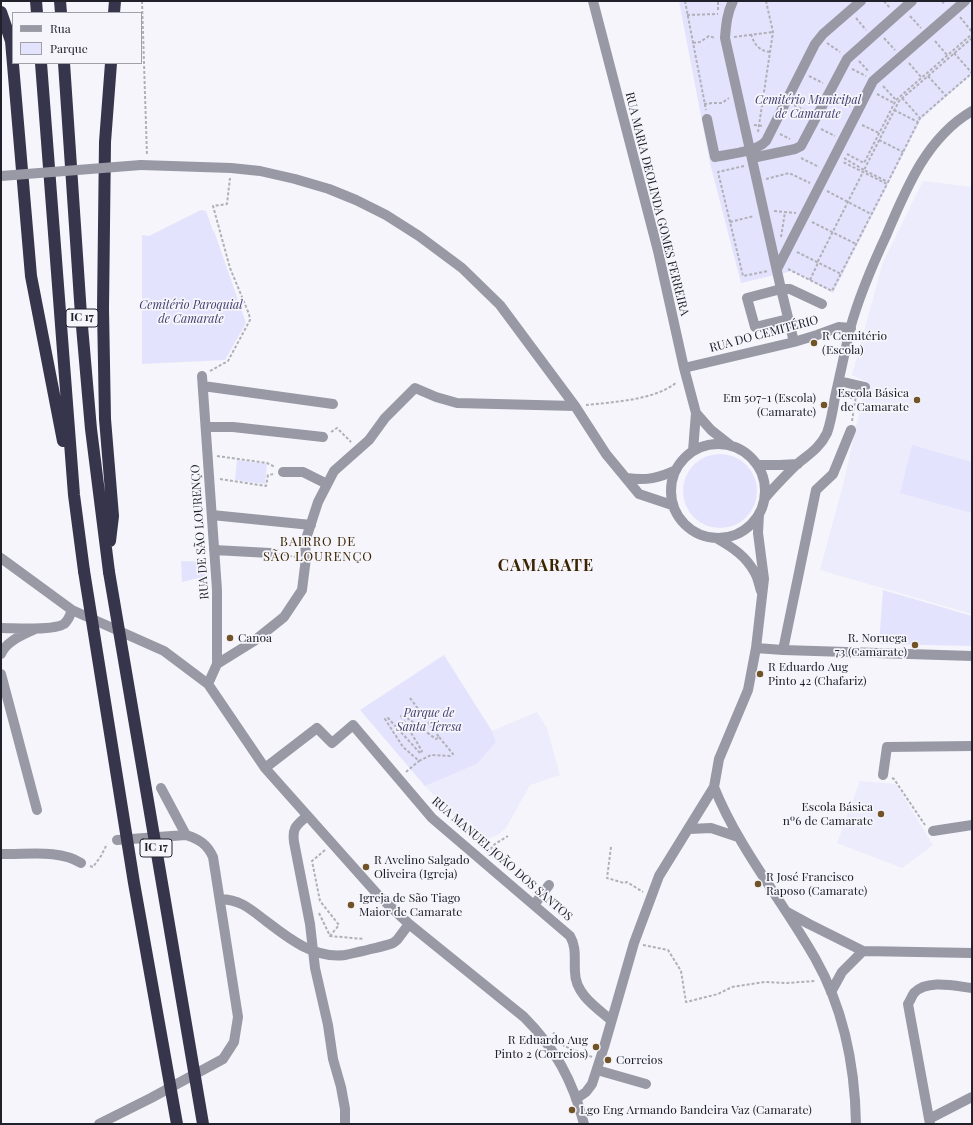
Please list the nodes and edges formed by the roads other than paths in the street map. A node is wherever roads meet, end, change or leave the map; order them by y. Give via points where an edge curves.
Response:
1 (36, 1) edge
2 (60, 1) edge
3 (114, 1) edge
4 (592, 1) edge
5 (733, 1) edge
6 (861, 1) edge
7 (912, 1) edge
8 (965, 1) edge
9 (1, 12) edge
10 (37, 12) edge
11 (61, 12) edge
12 (114, 12) edge
13 (12, 53) edge
14 (13, 64) edge
15 (41, 64) edge
16 (64, 64) edge
17 (111, 64) edge
18 (972, 111) edge
19 (707, 119) road end
20 (753, 152) junction
21 (1, 176) edge
22 (777, 269) junction
23 (781, 289) junction
24 (822, 304) dead end
25 (788, 319) junction
26 (851, 328) junction
27 (794, 342) junction
28 (685, 372) junction
29 (839, 381) junction
30 (861, 386) road end
31 (333, 404) dead end
32 (575, 406) junction
33 (696, 413) junction
34 (206, 427) junction
35 (851, 430) road end
36 (323, 437) dead end
37 (730, 445) junction
38 (693, 451) junction
39 (798, 464) junction
40 (757, 465) junction
41 (676, 470) junction
42 (283, 472) road end
43 (627, 478) junction
44 (328, 484) junction
45 (74, 495) junction
46 (765, 498) junction
47 (672, 505) junction
48 (759, 514) junction
49 (212, 515) junction
50 (311, 525) junction
51 (716, 538) junction
52 (214, 550) junction
53 (270, 553) road end
54 (1, 558) edge
55 (108, 566) junction
56 (762, 595) junction
57 (72, 610) junction
58 (1, 628) edge
59 (36, 628) junction
60 (756, 648) junction
61 (784, 650) junction
62 (1, 654) edge
63 (972, 656) edge
64 (217, 664) junction
65 (1, 674) edge
66 (208, 684) junction
67 (972, 746) edge
68 (265, 768) junction
69 (883, 775) road end
70 (714, 787) junction
71 (161, 788) dead end
72 (37, 810) dead end
73 (307, 816) junction
74 (972, 825) edge
75 (689, 829) junction
76 (933, 831) road end
77 (186, 835) junction
78 (738, 838) junction
79 (117, 840) road end
80 (1, 854) edge
81 (81, 863) road end
82 (549, 884) dead end
83 (220, 899) junction
84 (534, 905) junction
85 (786, 912) junction
86 (409, 924) junction
87 (313, 951) junction
88 (863, 951) junction
89 (972, 953) edge
90 (972, 988) edge
91 (831, 992) junction
92 (611, 1020) junction
93 (598, 1065) junction
94 (646, 1084) dead end
95 (972, 1097) edge
96 (576, 1099) junction
97 (930, 1122) edge
98 (99, 1124) edge
99 (176, 1124) edge
100 (203, 1124) edge
101 (345, 1124) edge
102 (584, 1124) edge
103 (856, 1124) edge

1 - 10 highway
2 - 11 highway
3 - 12 highway
4 - 28 street, RUA MARIA DEOLINDA GOMES FERREIRA via 658,251
5 - 20 street via 729,9 725,38
6 - 20 street via 820,37 766,141
7 - 20 street via 873,31 846,57 798,148
8 - 22 street via 872,77 873,81
9 - 13 highway via 11,41
14 - 45 highway via 31,276
15 - 45 highway, IC 17
16 - 55 highway, IC 17 via 81,315
17 - 55 highway via 105,142 103,310 105,419 113,516
18 - 26 street via 940,137 915,172 863,288
19 - 20 street via 715,157
20 - 22 street
21 - 32 street, bridge via 144,165 231,168 260,171 329,189 386,215 462,268 500,306
22 - 23 street
23 - 24 street via 790,289
23 - 25 street
23 - 25 street via 747,298 755,327
25 - 27 street
26 - 27 street, RUA DO CEMITÉRIO via 839,327
26 - 29 street
27 - 28 street, RUA DO CEMITÉRIO
28 - 33 street, RUA MARIA DEOLINDA GOMES FERREIRA
29 - 30 street
29 - 39 street via 827,433 809,456
31 - 34 street, RUA DE SÃO LOURENÇO via 203,381
32 - 43 street via 606,454
32 - 44 street via 457,403 414,388 385,418 369,440 334,471
33 - 37 street, RUA MARIA DEOLINDA GOMES FERREIRA via 711,430
33 - 38 street, RUA MARIA DEOLINDA GOMES FERREIRA
34 - 36 street via 233,427
34 - 49 street, RUA DE SÃO LOURENÇO
35 - 61 street via 833,474 816,490
37 - 38 street via 711,444
37 - 40 street via 750,456
38 - 41 street via 683,459
39 - 40 street
39 - 46 street
40 - 46 street via 764,481
41 - 43 street via 648,480
41 - 47 street via 672,482
42 - 44 street via 303,472
43 - 47 street via 639,494
44 - 50 street via 318,502
45 - 99 highway, IC 17, bridge via 134,883
46 - 48 street
47 - 51 street via 686,525 700,535
48 - 51 street via 748,528 733,536
48 - 56 street via 758,533 764,579
49 - 50 street
49 - 52 street, RUA DE SÃO LOURENÇO
50 - 64 street via 305,542 302,590 284,617 254,641
51 - 56 street via 733,547 745,559 755,573
52 - 53 street
52 - 64 street, RUA DE SÃO LOURENÇO
54 - 57 street
55 - 100 highway, IC 17, bridge
56 - 60 street
57 - 59 street via 65,623 57,627
57 - 66 street via 164,651
58 - 59 street
59 - 62 street via 3,648
60 - 61 street
60 - 70 street via 748,690 719,759
61 - 63 street
64 - 66 street, RUA DE SÃO LOURENÇO
65 - 72 street
66 - 68 street
67 - 69 street via 887,747
68 - 73 street
68 - 84 street, RUA MANUEL JOÃO DOS SANTOS via 317,728 332,743 352,725 432,818
70 - 75 street
70 - 78 street
71 - 77 street
73 - 86 street via 379,896
73 - 87 street via 296,826 293,835
74 - 76 street
75 - 78 street via 711,828
75 - 92 street via 659,876 634,943
77 - 79 street
77 - 83 street via 197,838 209,849 213,857
78 - 85 street
80 - 81 street via 59,854
82 - 84 street
83 - 87 street via 244,904 289,938
83 - 98 street via 238,1017 234,1042 222,1059
84 - 92 street, RUA MANUEL JOÃO DOS SANTOS via 570,936 575,946 578,987 588,1000
85 - 88 street
85 - 91 street via 816,959
86 - 87 street via 397,940 386,946 344,955
86 - 96 street via 524,1017 546,1040 560,1063
87 - 101 street via 333,1059 341,1087
88 - 89 street
88 - 91 street via 842,972
90 - 97 street via 924,986 914,993 908,1004
91 - 103 street via 844,1029 852,1066
92 - 93 street
93 - 94 street
93 - 96 street via 589,1089
95 - 97 street
96 - 102 street

